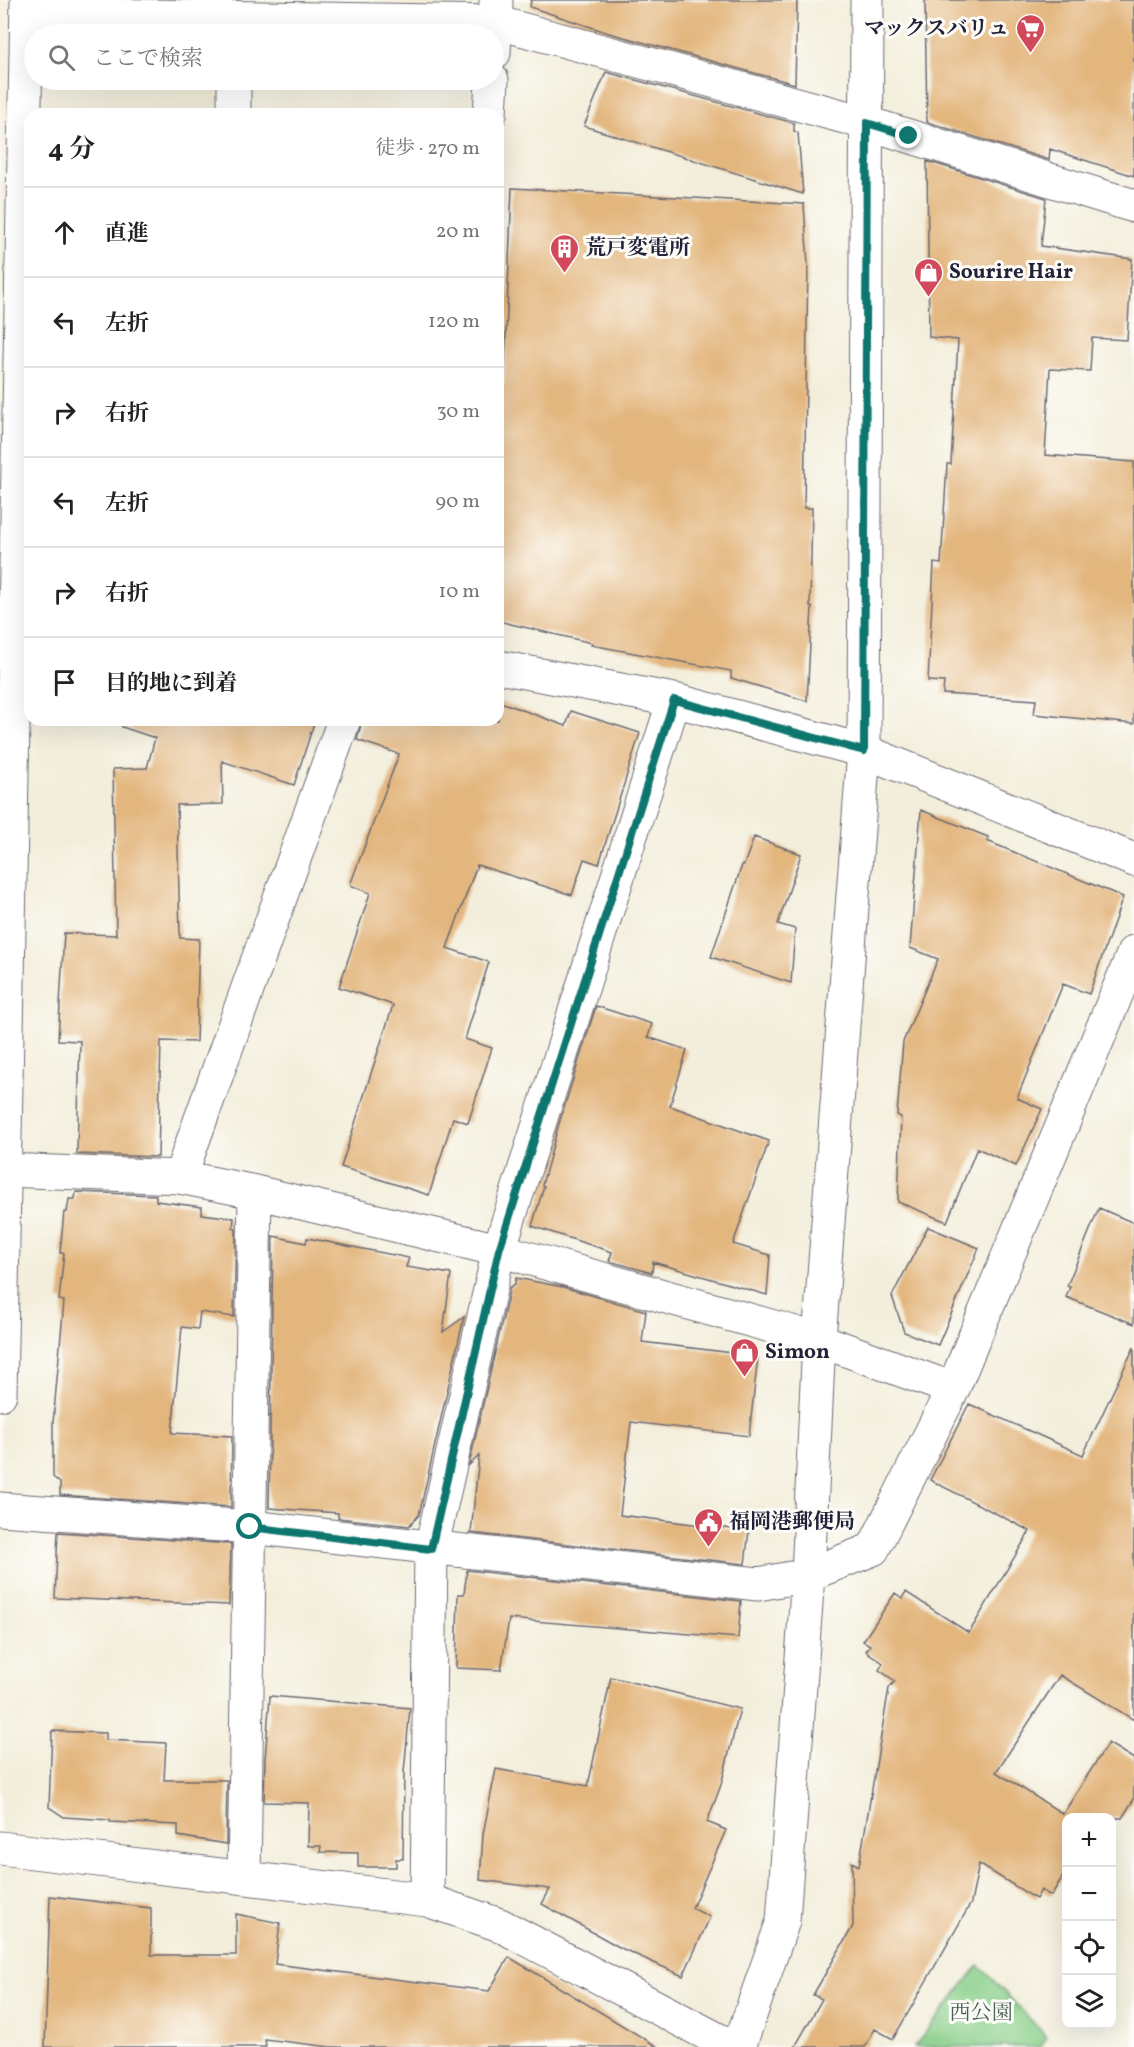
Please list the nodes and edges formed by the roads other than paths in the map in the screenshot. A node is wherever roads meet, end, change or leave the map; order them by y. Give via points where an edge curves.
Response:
1 (867, 0) edge
2 (28, 7) edge
3 (28, 24) edge
4 (213, 24) edge
5 (504, 27) edge
6 (27, 90) edge
7 (234, 90) edge
8 (491, 90) edge
9 (27, 108) edge
10 (234, 108) edge
11 (490, 108) edge
12 (867, 123) junction
13 (1134, 206) edge
14 (24, 551) edge
15 (504, 668) edge
16 (674, 700) junction
17 (342, 726) edge
18 (864, 751) junction
19 (1134, 860) edge
20 (1134, 952) edge
21 (5, 1170) junction
22 (180, 1177) junction
23 (255, 1192) junction
24 (499, 1250) junction
25 (819, 1340) junction
26 (953, 1389) junction
27 (0, 1394) edge
28 (0, 1509) edge
29 (250, 1527) junction
30 (431, 1549) junction
31 (808, 1575) junction
32 (0, 1848) edge
33 (244, 1878) junction
34 (427, 1900) junction
35 (732, 2047) edge
36 (739, 2047) edge

1 - 12 street
2 - 3 street
2 - 4 street
5 - 12 street
6 - 9 street
7 - 10 street
8 - 11 street
12 - 13 street
12 - 18 street
14 - 21 street
15 - 16 street
16 - 18 street
16 - 24 street
17 - 22 street
18 - 19 street
18 - 25 street
20 - 26 street
21 - 22 street
21 - 27 street
22 - 23 street
23 - 24 street
23 - 29 street
24 - 25 street
24 - 30 street
25 - 26 street
25 - 31 street
26 - 31 street via 873,1549
28 - 29 street
29 - 30 street
29 - 33 street
30 - 31 street via 758,1584
30 - 34 street
31 - 36 street via 783,1921
32 - 33 street
33 - 34 street
34 - 35 street via 500,1925

